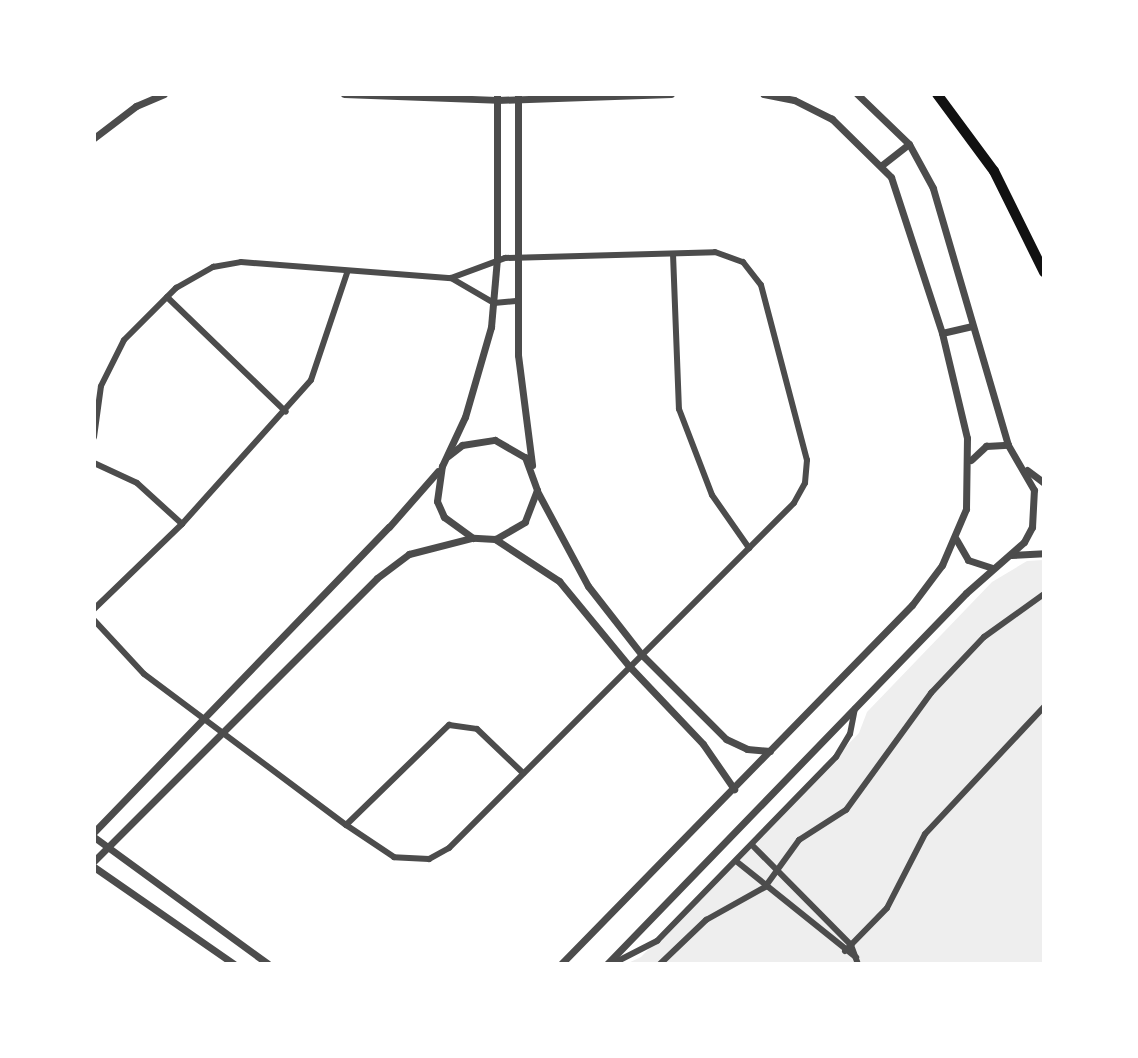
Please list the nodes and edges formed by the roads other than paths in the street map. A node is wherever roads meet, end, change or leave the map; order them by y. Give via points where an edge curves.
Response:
1 (164, 94) edge
2 (344, 94) edge
3 (671, 94) edge
4 (764, 94) edge
5 (857, 94) edge
6 (937, 94) edge
7 (518, 96) edge
8 (497, 97) edge
9 (94, 138) edge
10 (909, 144) junction
11 (882, 165) junction
12 (673, 254) junction
13 (497, 259) junction
14 (518, 259) junction
15 (1044, 272) edge
16 (347, 273) junction
17 (451, 278) junction
18 (167, 297) junction
19 (516, 301) junction
20 (494, 303) junction
21 (972, 326) junction
22 (942, 333) junction
23 (286, 412) junction
24 (94, 437) edge
25 (1008, 445) junction
26 (448, 456) junction
27 (971, 460) junction
28 (94, 463) edge
29 (442, 466) junction
30 (1027, 470) junction
31 (534, 472) junction
32 (1044, 483) edge
33 (537, 490) junction
34 (182, 524) junction
35 (473, 538) junction
36 (495, 539) junction
37 (956, 539) junction
38 (749, 548) junction
39 (1044, 553) edge
40 (1011, 555) junction
41 (992, 568) junction
42 (1044, 594) edge
43 (94, 609) edge
44 (94, 620) edge
45 (642, 655) junction
46 (630, 667) junction
47 (1044, 707) edge
48 (855, 708) junction
49 (201, 719) junction
50 (218, 733) junction
51 (770, 751) junction
52 (523, 773) junction
53 (734, 789) junction
54 (346, 825) junction
55 (94, 834) edge
56 (752, 845) junction
57 (107, 847) junction
58 (736, 861) junction
59 (94, 864) edge
60 (778, 871) junction
61 (765, 887) junction
62 (851, 945) junction
63 (845, 951) junction
64 (857, 961) edge
65 (234, 964) edge
66 (268, 964) edge
67 (561, 964) edge
68 (610, 964) edge
69 (660, 964) edge

1 - 9 street via 136,106
2 - 8 street
3 - 7 street
4 - 11 street via 794,100 832,119
5 - 10 street
6 - 15 highway via 994,171
7 - 8 street
7 - 14 street
8 - 13 street
10 - 11 street
10 - 21 street via 933,188
11 - 22 street via 905,211
12 - 14 street
12 - 38 street via 679,409 712,495
12 - 38 street via 725,253 756,276 805,449 807,472 800,494
13 - 14 street
13 - 17 street
13 - 20 street
14 - 19 street
16 - 17 street
16 - 18 street via 227,263 199,272
16 - 23 street via 321,361
17 - 20 street
18 - 23 street
18 - 24 street via 110,362
19 - 20 street
19 - 31 street via 519,385
20 - 26 street via 481,367
21 - 22 street
21 - 25 street
22 - 27 street
23 - 34 street
25 - 27 street via 986,446
25 - 30 street
26 - 29 street
26 - 31 street via 462,445 495,440 518,451
27 - 37 street via 966,509
28 - 34 street via 130,478
29 - 35 street via 436,483 441,509 457,530
29 - 49 street
30 - 32 street
30 - 40 street via 1036,508 1032,527
31 - 33 street
33 - 36 street via 525,522
33 - 45 street via 588,586
34 - 43 street
35 - 36 street
35 - 50 street via 424,548 395,562
36 - 46 street via 559,581
37 - 41 street via 968,560
37 - 51 street via 912,605
38 - 45 street
39 - 40 street
40 - 41 street
41 - 48 street
42 - 60 street via 1004,621 946,677 900,730 857,798 799,840
44 - 49 street via 124,656
45 - 46 street
45 - 51 street via 726,739 747,749
46 - 52 street
46 - 53 street via 703,744
47 - 62 street via 1011,737 965,798 925,834 887,908
48 - 56 street via 844,746
48 - 68 street
49 - 50 street
49 - 55 street
50 - 54 street
50 - 57 street
51 - 53 street
52 - 54 street via 449,848 429,859 394,857
52 - 54 street via 477,729 449,725
53 - 67 street
55 - 57 street
56 - 58 street
56 - 60 street
57 - 59 street
57 - 66 street
58 - 61 street
58 - 68 street via 657,941
59 - 65 street
60 - 61 street
60 - 62 street
61 - 63 street
61 - 69 street via 706,920
62 - 63 street
62 - 64 street
63 - 64 street

